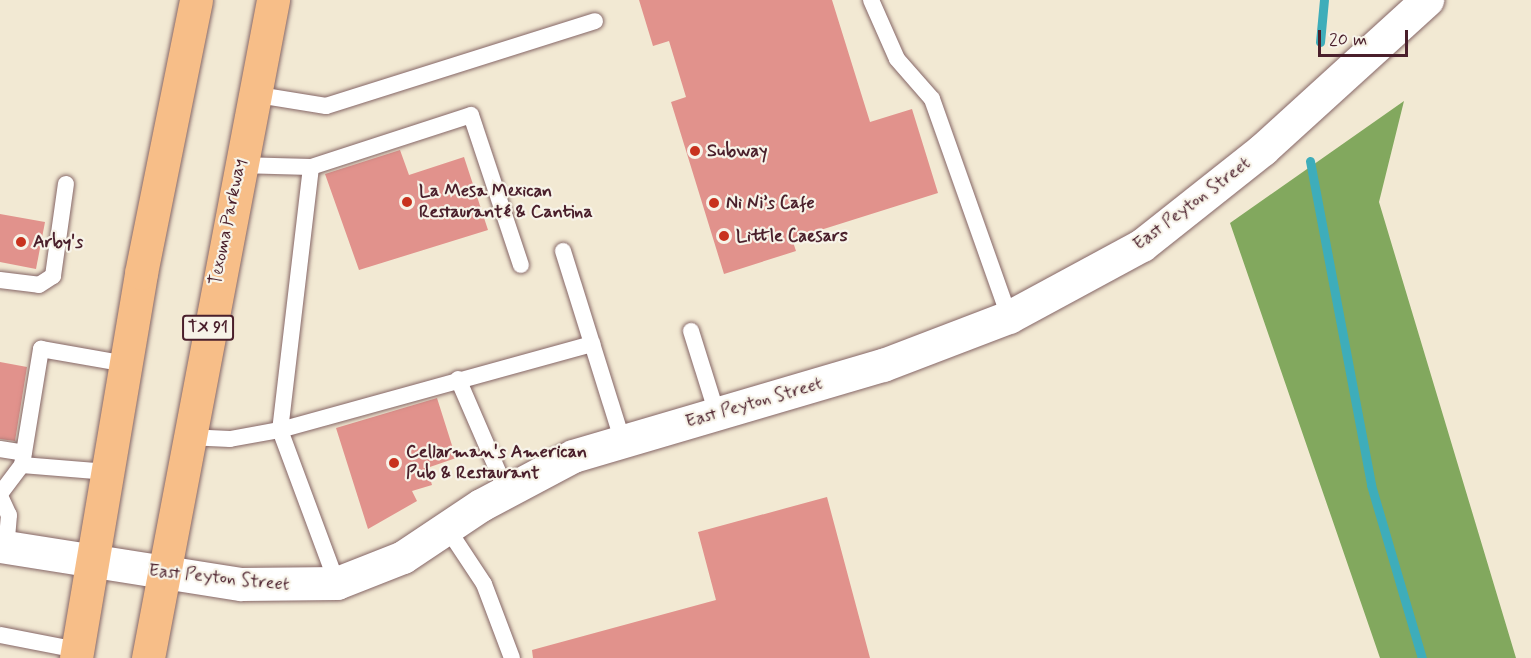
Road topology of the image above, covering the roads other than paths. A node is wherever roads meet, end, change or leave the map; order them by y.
1 (196, 0) edge
2 (273, 0) edge
3 (871, 0) edge
4 (1427, 0) edge
5 (595, 21) dead end
6 (252, 94) junction
7 (238, 165) junction
8 (311, 167) junction
9 (66, 184) dead end
10 (563, 251) dead end
11 (521, 265) dead end
12 (0, 280) edge
13 (1009, 318) junction
14 (692, 331) dead end
15 (592, 344) junction
16 (126, 364) junction
17 (458, 379) junction
18 (717, 414) junction
19 (280, 430) junction
20 (187, 437) junction
21 (623, 442) junction
22 (0, 449) edge
23 (23, 459) junction
24 (108, 472) junction
25 (507, 492) junction
26 (0, 495) edge
27 (447, 528) junction
28 (3, 546) edge
29 (93, 562) junction
30 (162, 574) junction
31 (337, 583) junction
32 (0, 635) edge
33 (77, 654) edge
34 (148, 658) edge
35 (512, 658) edge

1 - 16 main road
2 - 6 main road, Texoma Parkway / TX 91
3 - 13 lane
4 - 13 street, East Peyton Street
5 - 6 lane
6 - 7 main road, Texoma Parkway / TX 91
7 - 8 lane
7 - 20 main road, Texoma Parkway / TX 91
8 - 11 lane
8 - 19 lane
9 - 12 lane
10 - 15 lane
13 - 18 street, East Peyton Street
14 - 18 lane
15 - 17 lane
15 - 21 lane
16 - 23 lane
16 - 24 main road
17 - 19 lane
17 - 25 lane
18 - 21 street, East Peyton Street
19 - 20 lane
19 - 31 lane
20 - 30 main road, Texoma Parkway / TX 91
21 - 25 street, East Peyton Street
22 - 23 lane
23 - 24 lane
23 - 26 lane
24 - 29 main road
25 - 27 street, East Peyton Street
26 - 28 lane
27 - 31 street, East Peyton Street
27 - 35 lane
28 - 29 street, East Peyton Street
29 - 30 street, East Peyton Street
29 - 33 main road
30 - 31 street, East Peyton Street
30 - 34 main road, Texoma Parkway / TX 91
32 - 33 lane

